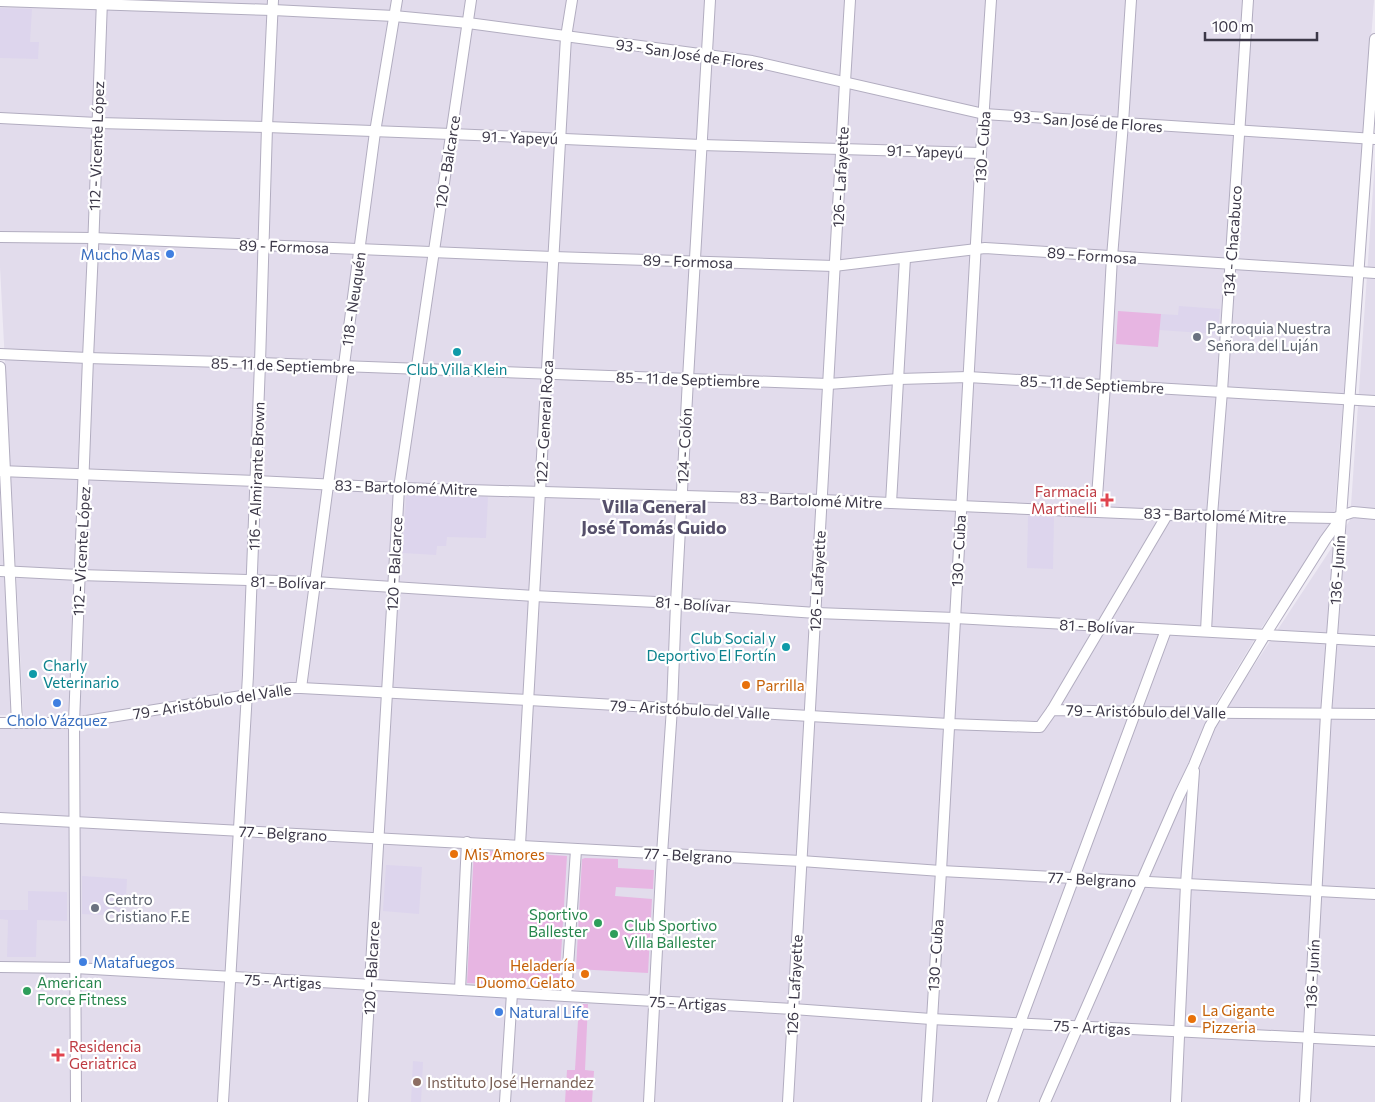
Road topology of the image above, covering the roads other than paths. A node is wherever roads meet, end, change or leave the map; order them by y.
1 (397, 0) edge
2 (471, 0) edge
3 (572, 0) edge
4 (710, 0) edge
5 (850, 0) edge
6 (991, 0) edge
7 (1131, 0) edge
8 (1248, 0) edge
9 (0, 1) edge
10 (102, 2) edge
11 (273, 5) edge
12 (394, 16) junction
13 (468, 23) junction
14 (566, 37) junction
15 (1375, 39) edge
16 (707, 56) junction
17 (845, 82) junction
18 (984, 114) junction
19 (0, 118) edge
20 (97, 123) junction
21 (1123, 123) junction
22 (267, 127) junction
23 (1240, 131) junction
24 (375, 132) junction
25 (451, 134) junction
26 (560, 138) junction
27 (1372, 139) edge
28 (701, 145) junction
29 (842, 149) junction
30 (981, 153) junction
31 (0, 237) edge
32 (93, 238) junction
33 (264, 246) junction
34 (976, 248) junction
35 (360, 249) junction
36 (433, 252) junction
37 (553, 257) junction
38 (1112, 257) junction
39 (904, 258) junction
40 (695, 262) junction
41 (1230, 264) junction
42 (834, 266) junction
43 (1358, 273) junction
44 (1375, 273) edge
45 (0, 354) edge
46 (88, 358) junction
47 (260, 364) junction
48 (0, 367) edge
49 (344, 367) junction
50 (416, 369) junction
51 (547, 374) junction
52 (968, 377) junction
53 (688, 379) junction
54 (898, 379) junction
55 (828, 384) junction
56 (1106, 385) junction
57 (1222, 391) junction
58 (1350, 399) junction
59 (1375, 401) edge
60 (3, 471) edge
61 (84, 474) junction
62 (256, 481) junction
63 (328, 484) junction
64 (399, 488) junction
65 (540, 492) junction
66 (682, 496) junction
67 (822, 500) junction
68 (891, 503) junction
69 (961, 506) junction
70 (1096, 511) junction
71 (1375, 514) edge
72 (1167, 515) junction
73 (1212, 515) junction
74 (1341, 517) junction
75 (5, 572) edge
76 (79, 575) junction
77 (252, 581) junction
78 (315, 582) junction
79 (393, 588) junction
80 (534, 596) junction
81 (676, 603) junction
82 (816, 613) junction
83 (955, 618) junction
84 (1100, 626) junction
85 (1166, 630) junction
86 (1206, 631) junction
87 (1265, 635) junction
88 (1332, 638) junction
89 (1375, 641) edge
90 (301, 688) junction
91 (388, 693) junction
92 (247, 695) junction
93 (529, 700) junction
94 (672, 708) junction
95 (1052, 710) junction
96 (1134, 712) junction
97 (1218, 713) junction
98 (1326, 714) junction
99 (1375, 714) edge
100 (810, 716) junction
101 (0, 723) edge
102 (17, 723) junction
103 (74, 723) junction
104 (949, 724) junction
105 (1194, 765) junction
106 (0, 818) edge
107 (74, 821) junction
108 (239, 830) junction
109 (378, 838) junction
110 (467, 842) junction
111 (520, 845) junction
112 (576, 850) junction
113 (662, 854) junction
114 (801, 861) junction
115 (941, 871) junction
116 (1074, 878) junction
117 (1141, 882) junction
118 (1186, 884) junction
119 (1317, 890) junction
120 (1375, 894) edge
121 (0, 967) edge
122 (75, 968) junction
123 (230, 978) junction
124 (370, 986) junction
125 (460, 990) junction
126 (512, 993) junction
127 (566, 996) junction
128 (654, 1001) junction
129 (793, 1009) junction
130 (931, 1019) junction
131 (1020, 1023) junction
132 (1078, 1026) junction
133 (1179, 1031) junction
134 (1309, 1038) junction
135 (1375, 1042) edge
136 (76, 1102) edge
137 (223, 1102) edge
138 (363, 1102) edge
139 (505, 1102) edge
140 (649, 1102) edge
141 (788, 1102) edge
142 (927, 1102) edge
143 (992, 1102) edge
144 (1045, 1102) edge
145 (1176, 1102) edge
146 (1305, 1102) edge

1 - 12 street, 118 - Neuquén
2 - 13 street, 120 - Balcarce
3 - 14 street, 122 - General Roca
4 - 16 street, 124 - Colón
5 - 17 street, 126 - Lafayette
6 - 18 street, 130 - Cuba
7 - 21 street
8 - 23 street, 134 - Chacabuco
9 - 10 street, 93 - San José de Flores
10 - 11 street, 93 - San José de Flores
10 - 20 street, 112 - Vicente López
11 - 12 street, 93 - San José de Flores
11 - 22 street, 116 - Almirante Brown
12 - 13 street, 93 - San José de Flores
12 - 24 street, 118 - Neuquén
13 - 14 street, 93 - San José de Flores
13 - 25 street, 120 - Balcarce
14 - 16 street, 93 - San José de Flores
14 - 26 street, 122 - General Roca
15 - 27 street, 136 - Junín
16 - 17 street, 93 - San José de Flores
16 - 28 street, 124 - Colón
17 - 18 street, 93 - San José de Flores
17 - 29 street, 126 - Lafayette
18 - 21 street, 93 - San José de Flores
18 - 30 street, 130 - Cuba
19 - 20 street, 91 - Yapeyú
20 - 22 street, 91 - Yapeyú
20 - 32 street, 112 - Vicente López
21 - 23 street, 93 - San José de Flores
21 - 38 street
22 - 24 street, 91 - Yapeyú
22 - 33 street, 116 - Almirante Brown
23 - 27 street, 93 - San José de Flores
23 - 41 street, 134 - Chacabuco
24 - 25 street, 91 - Yapeyú
24 - 35 street, 118 - Neuquén
25 - 26 street, 91 - Yapeyú
25 - 36 street, 120 - Balcarce
26 - 28 street, 91 - Yapeyú
26 - 37 street, 122 - General Roca
27 - 43 street, 136 - Junín
28 - 29 street, 91 - Yapeyú
28 - 40 street, 124 - Colón
29 - 30 street, 91 - Yapeyú
29 - 42 street, 126 - Lafayette
30 - 34 street, 130 - Cuba
31 - 32 street, 89 - Formosa
32 - 33 street, 89 - Formosa
32 - 46 street, 112 - Vicente López
33 - 35 street, 89 - Formosa
33 - 47 street, 116 - Almirante Brown
34 - 38 street, 89 - Formosa
34 - 39 street, 89 - Formosa
34 - 52 street, 130 - Cuba
35 - 36 street, 89 - Formosa
35 - 49 street, 118 - Neuquén
36 - 37 street, 89 - Formosa
36 - 50 street, 120 - Balcarce
37 - 40 street, 89 - Formosa
37 - 51 street, 122 - General Roca
38 - 41 street, 89 - Formosa
38 - 56 street
39 - 42 street, 89 - Formosa
39 - 54 street
40 - 42 street, 89 - Formosa
40 - 53 street, 124 - Colón
41 - 43 street, 89 - Formosa
41 - 57 street, 134 - Chacabuco
42 - 55 street, 126 - Lafayette
43 - 44 street, 89 - Formosa
43 - 58 street, 136 - Junín
45 - 46 street, 85 - 11 de Septiembre
46 - 47 street, 85 - 11 de Septiembre
46 - 61 street, 112 - Vicente López
47 - 49 street, 85 - 11 de Septiembre
47 - 62 street, 116 - Almirante Brown
48 - 60 street
49 - 50 street, 85 - 11 de Septiembre
49 - 63 street, 118 - Neuquén
50 - 51 street, 85 - 11 de Septiembre
50 - 64 street, 120 - Balcarce
51 - 53 street, 85 - 11 de Septiembre
51 - 65 street, 122 - General Roca
52 - 54 street, 85 - 11 de Septiembre
52 - 56 street, 85 - 11 de Septiembre
52 - 69 street, 130 - Cuba
53 - 55 street, 85 - 11 de Septiembre
53 - 66 street, 124 - Colón
54 - 55 street, 85 - 11 de Septiembre
54 - 68 street
55 - 67 street, 126 - Lafayette
56 - 57 street, 85 - 11 de Septiembre
56 - 70 street
57 - 58 street, 85 - 11 de Septiembre
57 - 73 street, 134 - Chacabuco
58 - 59 street, 85 - 11 de Septiembre
58 - 74 street, 136 - Junín
60 - 61 street, 83 - Bartolomé Mitre
60 - 75 street
61 - 62 street, 83 - Bartolomé Mitre
61 - 76 street, 112 - Vicente López
62 - 63 street, 83 - Bartolomé Mitre
62 - 77 street, 116 - Almirante Brown
63 - 64 street, 83 - Bartolomé Mitre
63 - 78 street, 118 - Neuquén
64 - 65 street, 83 - Bartolomé Mitre
64 - 79 street, 120 - Balcarce
65 - 66 street, 83 - Bartolomé Mitre
65 - 80 street, 122 - General Roca
66 - 67 street, 83 - Bartolomé Mitre
66 - 81 street, 124 - Colón
67 - 68 street, 83 - Bartolomé Mitre
67 - 82 street, 126 - Lafayette
68 - 69 street, 83 - Bartolomé Mitre
69 - 70 street, 83 - Bartolomé Mitre
69 - 83 street, 130 - Cuba
70 - 72 street, 83 - Bartolomé Mitre
71 - 74 street, 83 - Bartolomé Mitre
72 - 73 street, 83 - Bartolomé Mitre
72 - 84 street
73 - 74 street, 83 - Bartolomé Mitre
73 - 86 street, 134 - Chacabuco
74 - 87 street
74 - 88 street, 136 - Junín
75 - 76 street, 81 - Bolívar
75 - 102 street
76 - 77 street, 81 - Bolívar
76 - 103 street, 112 - Vicente López
77 - 78 street, 81 - Bolívar
77 - 92 street, 116 - Almirante Brown
78 - 79 street, 81 - Bolívar
78 - 90 street, 118 - Neuquén
79 - 80 street, 81 - Bolívar
79 - 91 street, 120 - Balcarce
80 - 81 street, 81 - Bolívar
80 - 93 street, 122 - General Roca
81 - 82 street, 81 - Bolívar
81 - 94 street, 124 - Colón
82 - 83 street, 81 - Bolívar
82 - 100 street, 126 - Lafayette
83 - 84 street, 81 - Bolívar
83 - 104 street, 130 - Cuba
84 - 85 street, 81 - Bolívar
84 - 95 street
85 - 86 street, 81 - Bolívar
85 - 96 street
86 - 87 street, 81 - Bolívar
87 - 88 street, 81 - Bolívar
87 - 97 street
88 - 89 street, 81 - Bolívar
88 - 98 street, 136 - Junín
90 - 91 street, 79 - Aristóbulo del Valle
90 - 92 street, 79 - Aristóbulo del Valle
91 - 93 street, 79 - Aristóbulo del Valle
91 - 109 street, 120 - Balcarce
92 - 103 street, 79 - Aristóbulo del Valle
92 - 108 street, 116 - Almirante Brown
93 - 94 street, 79 - Aristóbulo del Valle
93 - 111 street, 122 - General Roca
94 - 100 street, 79 - Aristóbulo del Valle
94 - 113 street, 124 - Colón
95 - 96 street, 79 - Aristóbulo del Valle
95 - 104 street, 79 - Aristóbulo del Valle
96 - 97 street, 79 - Aristóbulo del Valle
96 - 116 street
97 - 98 street, 79 - Aristóbulo del Valle
97 - 105 street
98 - 99 street, 79 - Aristóbulo del Valle
98 - 119 street, 136 - Junín
100 - 104 street, 79 - Aristóbulo del Valle
100 - 114 street, 126 - Lafayette
101 - 102 street, 79 - Aristóbulo del Valle
102 - 103 street, 79 - Aristóbulo del Valle
103 - 107 street, 112 - Vicente López
104 - 115 street, 130 - Cuba
105 - 117 street
105 - 118 street
106 - 107 street, 77 - Belgrano
107 - 108 street, 77 - Belgrano
107 - 122 street, 112 - Vicente López
108 - 109 street, 77 - Belgrano
108 - 123 street, 116 - Almirante Brown
109 - 110 street, 77 - Belgrano
109 - 124 street, 120 - Balcarce
110 - 111 street, 77 - Belgrano
110 - 125 street
111 - 112 street, 77 - Belgrano
112 - 113 street, 77 - Belgrano
112 - 127 street
113 - 114 street, 77 - Belgrano
113 - 128 street, 124 - Colón
114 - 115 street, 77 - Belgrano
114 - 129 street, 126 - Lafayette
115 - 116 street, 77 - Belgrano
115 - 130 street, 130 - Cuba
116 - 117 street, 77 - Belgrano
116 - 131 street
117 - 118 street, 77 - Belgrano
117 - 132 street
118 - 119 street, 77 - Belgrano
118 - 133 street
119 - 120 street, 77 - Belgrano
119 - 134 street, 136 - Junín
121 - 122 street, 75 - Artigas
122 - 123 street, 75 - Artigas
122 - 136 street, 112 - Vicente López
123 - 124 street, 75 - Artigas
123 - 137 street, 116 - Almirante Brown
124 - 125 street, 75 - Artigas
124 - 138 street, 120 - Balcarce
125 - 126 street, 75 - Artigas
126 - 127 street, 75 - Artigas
126 - 139 street
127 - 128 street, 75 - Artigas
128 - 129 street, 75 - Artigas
128 - 140 street, 124 - Colón
129 - 130 street, 75 - Artigas
129 - 141 street, 126 - Lafayette
130 - 131 street, 75 - Artigas
130 - 142 street, 130 - Cuba
131 - 132 street, 75 - Artigas
131 - 143 street
132 - 133 street, 75 - Artigas
132 - 144 street
133 - 134 street, 75 - Artigas
133 - 145 street
134 - 135 street, 75 - Artigas
134 - 146 street, 136 - Junín

